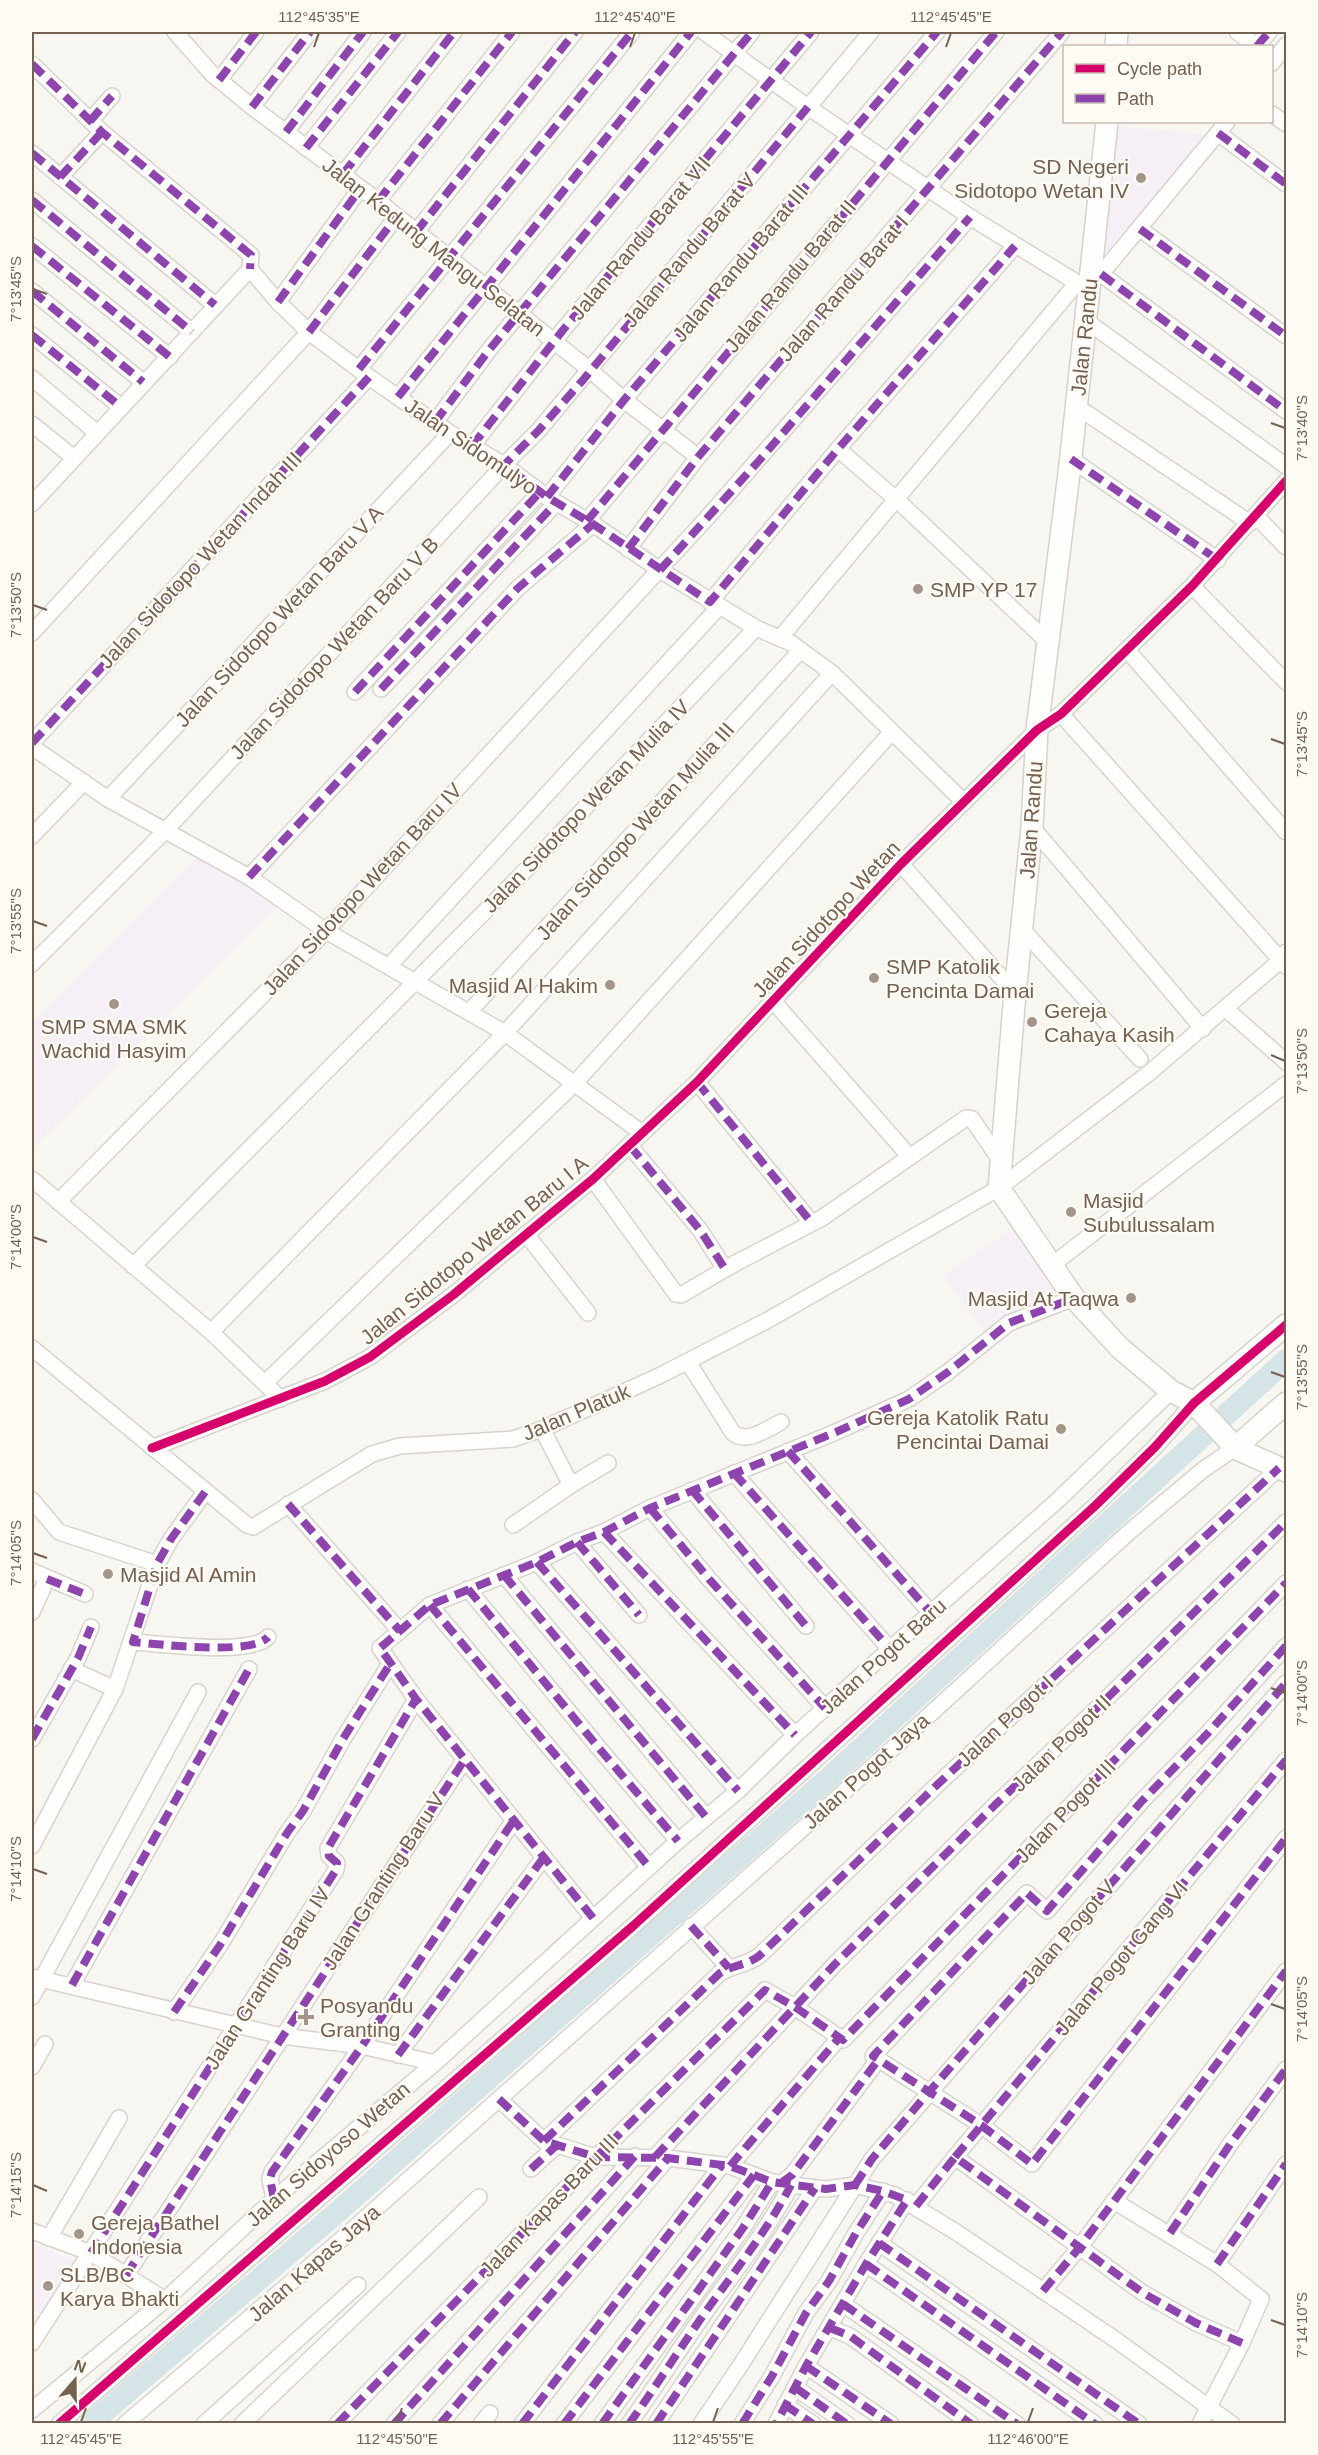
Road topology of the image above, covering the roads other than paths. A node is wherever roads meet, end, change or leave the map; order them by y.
1 (175, 32) edge
2 (256, 32) edge
3 (310, 32) edge
4 (363, 32) edge
5 (398, 32) edge
6 (454, 32) edge
7 (512, 32) edge
8 (575, 32) edge
9 (632, 32) edge
10 (691, 32) edge
11 (704, 32) edge
12 (752, 32) edge
13 (811, 32) edge
14 (871, 32) edge
15 (937, 32) edge
16 (996, 32) edge
17 (1062, 32) edge
18 (1237, 32) edge
19 (1269, 32) edge
20 (1256, 45) edge
21 (1258, 45) edge
22 (1287, 45) edge
23 (734, 54) junction
24 (1273, 59) edge
25 (32, 64) edge
26 (772, 79) junction
27 (219, 80) junction
28 (112, 96) dead end
29 (252, 107) junction
30 (808, 107) junction
31 (1273, 115) edge
32 (90, 120) junction
33 (1107, 123) edge
34 (1287, 124) edge
35 (1222, 127) edge
36 (102, 132) junction
37 (286, 132) junction
38 (849, 135) junction
39 (306, 148) junction
40 (32, 153) edge
41 (887, 160) junction
42 (343, 174) junction
43 (60, 177) junction
44 (1287, 184) edge
45 (928, 188) junction
46 (360, 189) junction
47 (32, 200) edge
48 (378, 201) junction
49 (397, 216) junction
50 (970, 217) junction
51 (1140, 229) junction
52 (416, 232) junction
53 (32, 246) edge
54 (1016, 246) junction
55 (449, 258) junction
56 (250, 269) junction
57 (1089, 279) junction
58 (486, 286) junction
59 (32, 291) edge
60 (278, 302) junction
61 (215, 305) junction
62 (519, 313) junction
63 (1085, 320) junction
64 (192, 332) junction
65 (309, 332) junction
66 (32, 335) edge
67 (1287, 336) edge
68 (554, 341) junction
69 (170, 357) junction
70 (590, 370) junction
71 (364, 373) junction
72 (32, 378) edge
73 (143, 382) junction
74 (398, 397) junction
75 (624, 400) junction
76 (1076, 406) junction
77 (121, 407) junction
78 (1287, 411) edge
79 (435, 422) junction
80 (32, 424) edge
81 (663, 430) junction
82 (97, 433) junction
83 (450, 433) junction
84 (472, 446) junction
85 (838, 449) junction
86 (698, 457) junction
87 (74, 458) junction
88 (1071, 459) junction
89 (504, 465) junction
90 (1287, 466) edge
91 (1287, 481) edge
92 (548, 497) junction
93 (897, 500) junction
94 (32, 504) edge
95 (1253, 519) junction
96 (590, 523) junction
97 (1287, 547) edge
98 (628, 549) junction
99 (1218, 560) junction
100 (660, 570) junction
101 (1192, 586) junction
102 (714, 604) junction
103 (756, 628) junction
104 (32, 633) edge
105 (780, 638) junction
106 (1049, 643) junction
107 (801, 650) junction
108 (1128, 651) junction
109 (832, 673) junction
110 (1287, 682) edge
111 (381, 689) dead end
112 (355, 692) dead end
113 (1061, 714) junction
114 (1037, 730) junction
115 (891, 733) junction
116 (32, 745) edge
117 (84, 782) junction
118 (108, 799) junction
119 (964, 802) junction
120 (1032, 827) junction
121 (165, 831) junction
122 (1287, 832) edge
123 (32, 836) edge
124 (901, 864) junction
125 (249, 877) junction
126 (1022, 929) junction
127 (326, 931) junction
128 (1284, 960) edge
129 (32, 964) edge
130 (389, 966) junction
131 (413, 982) junction
132 (1015, 993) junction
133 (773, 1000) junction
134 (1226, 1009) junction
135 (469, 1012) junction
136 (1203, 1029) junction
137 (505, 1033) junction
138 (1140, 1059) dead end
139 (1287, 1062) edge
140 (697, 1082) junction
141 (575, 1083) junction
142 (1287, 1084) edge
143 (642, 1133) junction
144 (630, 1146) junction
145 (910, 1157) junction
146 (1000, 1160) junction
147 (32, 1179) edge
148 (593, 1179) junction
149 (999, 1188) junction
150 (58, 1202) junction
151 (811, 1222) junction
152 (526, 1234) junction
153 (1052, 1265) junction
154 (133, 1266) junction
155 (725, 1269) junction
156 (1074, 1298) junction
157 (588, 1313) dead end
158 (1287, 1325) edge
159 (211, 1332) junction
160 (32, 1348) edge
161 (688, 1362) junction
162 (265, 1383) junction
163 (1171, 1391) junction
164 (281, 1399) junction
165 (1287, 1403) edge
166 (1195, 1405) junction
167 (781, 1422) dead end
168 (542, 1429) junction
169 (1234, 1446) junction
170 (152, 1448) junction
171 (788, 1451) junction
172 (608, 1463) dead end
173 (1283, 1469) edge
174 (734, 1473) junction
175 (571, 1485) junction
176 (692, 1490) junction
177 (205, 1492) junction
178 (32, 1500) edge
179 (288, 1504) junction
180 (650, 1508) junction
181 (1287, 1522) edge
182 (513, 1524) dead end
183 (604, 1532) junction
184 (577, 1542) junction
185 (537, 1562) junction
186 (157, 1564) junction
187 (32, 1571) edge
188 (504, 1575) junction
189 (47, 1579) junction
190 (1287, 1582) edge
191 (468, 1589) junction
192 (85, 1594) dead end
193 (430, 1605) junction
194 (32, 1612) edge
195 (931, 1612) junction
196 (639, 1616) dead end
197 (806, 1626) dead end
198 (91, 1627) dead end
199 (400, 1631) junction
200 (268, 1637) dead end
201 (133, 1642) junction
202 (1287, 1646) edge
203 (890, 1648) junction
204 (390, 1664) junction
205 (71, 1669) junction
206 (249, 1669) dead end
207 (1287, 1683) edge
208 (115, 1689) junction
209 (198, 1692) dead end
210 (416, 1699) junction
211 (825, 1708) junction
212 (795, 1736) junction
213 (32, 1739) edge
214 (465, 1759) junction
215 (1287, 1760) edge
216 (738, 1791) junction
217 (706, 1817) junction
218 (514, 1820) junction
219 (1287, 1838) edge
220 (678, 1841) junction
221 (32, 1846) edge
222 (544, 1857) junction
223 (649, 1867) junction
224 (593, 1918) junction
225 (691, 1926) junction
226 (729, 1968) junction
227 (1287, 1971) edge
228 (37, 1978) edge
229 (72, 1985) junction
230 (32, 1997) edge
231 (795, 2007) junction
232 (174, 2012) junction
233 (236, 2024) junction
234 (282, 2036) junction
235 (841, 2039) junction
236 (45, 2044) dead end
237 (362, 2046) junction
238 (398, 2055) junction
239 (878, 2060) junction
240 (435, 2063) junction
241 (32, 2067) edge
242 (1287, 2069) edge
243 (928, 2092) junction
244 (499, 2099) junction
245 (119, 2118) dead end
246 (981, 2125) junction
247 (550, 2143) junction
248 (635, 2156) junction
249 (597, 2157) junction
250 (955, 2157) junction
251 (661, 2158) junction
252 (1287, 2164) edge
253 (726, 2166) junction
254 (531, 2169) dead end
255 (754, 2175) junction
256 (781, 2183) junction
257 (855, 2185) junction
258 (815, 2188) junction
259 (880, 2196) junction
260 (479, 2197) dead end
261 (274, 2199) junction
262 (1114, 2201) junction
263 (911, 2203) junction
264 (32, 2231) edge
265 (1170, 2233) junction
266 (49, 2238) junction
267 (879, 2243) junction
268 (1079, 2248) junction
269 (91, 2253) junction
270 (866, 2264) junction
271 (1217, 2264) junction
272 (126, 2275) junction
273 (358, 2285) dead end
274 (1043, 2290) junction
275 (165, 2300) junction
276 (843, 2304) junction
277 (830, 2328) junction
278 (32, 2343) edge
279 (1242, 2343) junction
280 (806, 2366) junction
281 (796, 2388) junction
282 (785, 2405) junction
283 (1209, 2408) junction
284 (32, 2410) edge
285 (59, 2424) edge
286 (125, 2424) edge
287 (204, 2424) edge
288 (242, 2424) edge
289 (337, 2424) edge
290 (394, 2424) edge
291 (440, 2424) edge
292 (522, 2424) edge
293 (564, 2424) edge
294 (602, 2424) edge
295 (629, 2424) edge
296 (657, 2424) edge
297 (701, 2424) edge
298 (742, 2424) edge
299 (776, 2424) edge
300 (813, 2424) edge
301 (847, 2424) edge
302 (891, 2424) edge
303 (971, 2424) edge
304 (1017, 2424) edge
305 (1095, 2424) edge
306 (1139, 2424) edge
307 (1200, 2424) edge
308 (1232, 2424) edge

1 - 27 street, Jalan Kedung Mangu Selatan
2 - 27 street
3 - 29 street
4 - 37 street
5 - 39 street
6 - 42 street
7 - 48 street
8 - 52 street
9 - 55 street, Jalan Sidotopo Wetan Indah III
10 - 58 street
11 - 23 street
12 - 23 street
13 - 26 street, Jalan Randu Barat VII
14 - 30 street, Jalan Randu Barat V
15 - 38 street, Jalan Randu Barat III
16 - 41 street, Jalan Randu Barat II
17 - 45 street, Jalan Randu Barat I
18 - 20 street
19 - 21 street
22 - 24 street
23 - 26 street
23 - 62 street
25 - 32 street
26 - 30 street
26 - 68 street, Jalan Randu Barat VII
27 - 29 street, Jalan Kedung Mangu Selatan
28 - 32 street
29 - 37 street, Jalan Kedung Mangu Selatan
30 - 38 street
30 - 70 street, Jalan Randu Barat V
31 - 34 street
32 - 36 street
33 - 57 street, Jalan Randu
35 - 44 street
35 - 51 street
36 - 43 street
36 - 56 street, Jalan Sidomulyo
37 - 39 street, Jalan Kedung Mangu Selatan
38 - 41 street
38 - 75 street, Jalan Randu Barat III
39 - 42 street, Jalan Kedung Mangu Selatan
40 - 43 street
41 - 45 street
41 - 81 street, Jalan Randu Barat II
42 - 46 street, Jalan Kedung Mangu Selatan
43 - 61 street
45 - 50 street
45 - 86 street, Jalan Randu Barat I
46 - 48 street, Jalan Kedung Mangu Selatan
46 - 60 street
47 - 64 street
48 - 49 street, Jalan Kedung Mangu Selatan
49 - 52 street, Jalan Kedung Mangu Selatan
49 - 65 street
50 - 54 street
50 - 100 street, Jalan Sidotopo Wetan Baru IV
51 - 57 street
51 - 67 street
52 - 55 street, Jalan Kedung Mangu Selatan
53 - 69 street
54 - 57 street
54 - 85 street
55 - 58 street, Jalan Kedung Mangu Selatan
55 - 71 street, Jalan Sidotopo Wetan Indah III
56 - 60 street, Jalan Sidomulyo
56 - 61 street
57 - 63 street, Jalan Randu
57 - 78 street
57 - 93 street
58 - 62 street, Jalan Kedung Mangu Selatan
58 - 74 street
59 - 73 street
60 - 65 street, Jalan Sidomulyo
61 - 64 street
62 - 68 street, Jalan Kedung Mangu Selatan
62 - 79 street
63 - 76 street, Jalan Randu
63 - 90 street
64 - 69 street
65 - 71 street, Jalan Sidomulyo
65 - 104 street
66 - 77 street
68 - 70 street, Jalan Kedung Mangu Selatan
68 - 84 street, Jalan Randu Barat VII
69 - 73 street
70 - 75 street, Jalan Kedung Mangu Selatan
70 - 89 street, Jalan Randu Barat V
71 - 74 street, Jalan Sidomulyo
71 - 116 street, Jalan Sidotopo Wetan Indah III
72 - 82 street
73 - 77 street
74 - 79 street, Jalan Sidomulyo
75 - 81 street, Jalan Kedung Mangu Selatan
75 - 92 street, Jalan Randu Barat III
76 - 88 street, Jalan Randu
76 - 95 street
77 - 82 street
79 - 83 street, Jalan Sidomulyo
80 - 87 street
81 - 86 street, Jalan Kedung Mangu Selatan
81 - 96 street, Jalan Randu Barat II
82 - 87 street
83 - 84 street, Jalan Sidomulyo
83 - 118 street, Jalan Sidotopo Wetan Baru V A
84 - 89 street, Jalan Sidomulyo
85 - 93 street
85 - 102 street
86 - 98 street, Jalan Randu Barat I
87 - 94 street
88 - 99 street
88 - 106 street, Jalan Randu
89 - 92 street, Jalan Sidomulyo
89 - 121 street, Jalan Sidotopo Wetan Baru V B
91 - 95 street, Jalan Sidotopo Wetan
92 - 96 street, Jalan Sidomulyo
92 - 111 street
92 - 112 street
93 - 105 street
93 - 106 street
95 - 97 street
95 - 99 street, Jalan Sidotopo Wetan
96 - 98 street, Jalan Sidomulyo
96 - 125 street, Jalan Randu Barat II
98 - 100 street, Jalan Sidomulyo
99 - 101 street, Jalan Sidotopo Wetan
100 - 102 street, Jalan Sidomulyo
100 - 127 street, Jalan Sidotopo Wetan Baru IV
101 - 108 street, Jalan Sidotopo Wetan
101 - 110 street
102 - 103 street, Jalan Sidomulyo
102 - 130 street
103 - 105 street, Jalan Sidomulyo
103 - 131 street, Jalan Sidotopo Wetan Mulia IV
105 - 107 street, Jalan Sidomulyo
106 - 114 street, Jalan Randu
107 - 109 street, Jalan Sidomulyo
107 - 135 street, Jalan Sidotopo Wetan Mulia III
108 - 113 street, Jalan Sidotopo Wetan
108 - 122 street
109 - 115 street, Jalan Sidomulyo
109 - 137 street
113 - 114 street, Jalan Sidotopo Wetan
113 - 128 street
114 - 119 street, Jalan Sidotopo Wetan
114 - 120 street, Jalan Randu
115 - 119 street, Jalan Sidomulyo
115 - 141 street
116 - 117 street
117 - 118 street
117 - 123 street
118 - 121 street
119 - 124 street, Jalan Sidotopo Wetan
120 - 126 street, Jalan Randu
120 - 136 street
121 - 125 street
121 - 129 street, Jalan Sidotopo Wetan Baru V B
124 - 132 street
124 - 133 street, Jalan Sidotopo Wetan
125 - 127 street
126 - 132 street, Jalan Randu
126 - 138 street
127 - 130 street
127 - 150 street, Jalan Sidotopo Wetan Baru IV
128 - 134 street, Jalan Platuk
130 - 131 street
131 - 135 street
131 - 154 street, Jalan Sidotopo Wetan Mulia IV
132 - 146 street, Jalan Randu
133 - 140 street, Jalan Sidotopo Wetan
133 - 145 street
134 - 136 street, Jalan Platuk
134 - 139 street
135 - 137 street
136 - 149 street, Jalan Platuk
137 - 141 street
137 - 159 street
140 - 143 street, Jalan Sidotopo Wetan
140 - 151 street
141 - 143 street
141 - 162 street
142 - 153 street
143 - 144 street, Jalan Sidotopo Wetan Baru I A
144 - 148 street, Jalan Sidotopo Wetan Baru I A
144 - 155 street
145 - 146 street
145 - 151 street
146 - 149 street, Jalan Randu
147 - 150 street
148 - 152 street, Jalan Sidotopo Wetan Baru I A
148 - 155 street
149 - 153 street
149 - 161 street, Jalan Platuk
150 - 154 street
151 - 155 street
152 - 157 street
152 - 164 street, Jalan Sidotopo Wetan Baru I A
153 - 156 street
154 - 159 street
156 - 163 street
156 - 171 street
158 - 166 street
159 - 162 street
160 - 170 street, Jalan Platuk
161 - 167 street
161 - 168 street, Jalan Platuk
162 - 164 street
163 - 166 street
163 - 195 street, Jalan Pogot Baru
164 - 170 street, Jalan Sidotopo Wetan Baru I A
165 - 169 street
166 - 169 street
166 - 285 street
168 - 175 street
168 - 179 street, Jalan Platuk
169 - 173 street
169 - 225 street, Jalan Pogot Jaya
170 - 177 street, Jalan Platuk
171 - 174 street
171 - 195 street
172 - 175 street
173 - 226 street, Jalan Pogot I
174 - 176 street
174 - 203 street
175 - 182 street
176 - 180 street
176 - 197 street
177 - 179 street, Jalan Platuk
177 - 186 street
178 - 186 street
179 - 199 street
180 - 183 street
180 - 211 street
181 - 231 street, Jalan Pogot II
183 - 184 street
183 - 212 street
184 - 185 street
184 - 196 street
185 - 188 street
185 - 216 street
186 - 201 street
187 - 189 street
188 - 191 street
188 - 217 street
189 - 192 street
189 - 194 street
190 - 235 street, Jalan Pogot III
191 - 193 street
191 - 220 street
193 - 199 street
193 - 223 street
195 - 203 street, Jalan Pogot Baru
198 - 205 street
199 - 204 street
200 - 201 street
201 - 208 street
202 - 239 street
203 - 211 street, Jalan Pogot Baru
204 - 210 street
204 - 232 street
205 - 208 street
205 - 213 street
206 - 229 street
207 - 243 street, Jalan Pogot V
208 - 221 street
209 - 228 street
210 - 214 street
210 - 233 street, Jalan Granting Baru IV
211 - 212 street, Jalan Pogot Baru
212 - 216 street, Jalan Pogot Baru
214 - 218 street
214 - 234 street, Jalan Granting Baru V
215 - 246 street, Jalan Pogot Gang VI
216 - 217 street, Jalan Pogot Baru
217 - 220 street, Jalan Pogot Baru
218 - 222 street
218 - 237 street
219 - 246 street
220 - 223 street, Jalan Pogot Baru
222 - 224 street
222 - 238 street
223 - 224 street, Jalan Pogot Baru
224 - 240 street, Jalan Sidoyoso Wetan
225 - 226 street
225 - 244 street, Jalan Pogot Jaya
226 - 247 street, Jalan Pogot I
227 - 262 street
228 - 229 street
228 - 230 street
229 - 232 street
231 - 235 street
231 - 249 street, Jalan Kapas Baru III
231 - 251 street, Jalan Pogot II
232 - 233 street
233 - 234 street
233 - 269 street, Jalan Granting Baru IV
234 - 237 street
234 - 272 street, Jalan Granting Baru V
235 - 253 street, Jalan Pogot III
236 - 241 street
237 - 238 street
237 - 261 street
238 - 240 street
239 - 243 street
239 - 256 street
240 - 261 street, Jalan Sidoyoso Wetan
242 - 265 street
243 - 246 street
243 - 257 street, Jalan Pogot V
244 - 247 street
244 - 286 street, Jalan Kapas Jaya
245 - 266 street
246 - 250 street, Jalan Pogot Gang VI
247 - 249 street
247 - 254 street, Jalan Pogot I
248 - 249 street
248 - 251 street
248 - 290 street
249 - 289 street, Jalan Kapas Baru III
250 - 263 street, Jalan Pogot Gang VI
250 - 268 street
251 - 253 street
251 - 291 street, Jalan Pogot II
252 - 271 street
253 - 255 street
253 - 292 street, Jalan Pogot III
255 - 256 street
255 - 293 street
256 - 258 street
256 - 294 street
256 - 295 street
257 - 258 street
257 - 259 street
257 - 297 street, Jalan Pogot V
258 - 296 street
259 - 263 street
259 - 298 street
260 - 288 street
261 - 275 street, Jalan Sidoyoso Wetan
262 - 265 street
262 - 268 street
263 - 267 street, Jalan Pogot Gang VI
263 - 274 street
264 - 266 street
265 - 271 street
266 - 269 street
267 - 270 street, Jalan Pogot Gang VI
267 - 306 street
268 - 274 street
268 - 279 street
269 - 272 street
269 - 278 street, Jalan Granting Baru IV
270 - 276 street, Jalan Pogot Gang VI
270 - 305 street
271 - 279 street
272 - 275 street
273 - 287 street
274 - 283 street
275 - 284 street, Jalan Sidoyoso Wetan
276 - 277 street, Jalan Pogot Gang VI
276 - 304 street
277 - 280 street, Jalan Pogot Gang VI
277 - 303 street
279 - 283 street
280 - 281 street, Jalan Pogot Gang VI
280 - 302 street
281 - 282 street, Jalan Pogot Gang VI
281 - 301 street
282 - 299 street, Jalan Pogot Gang VI
282 - 300 street
283 - 307 street
283 - 308 street

